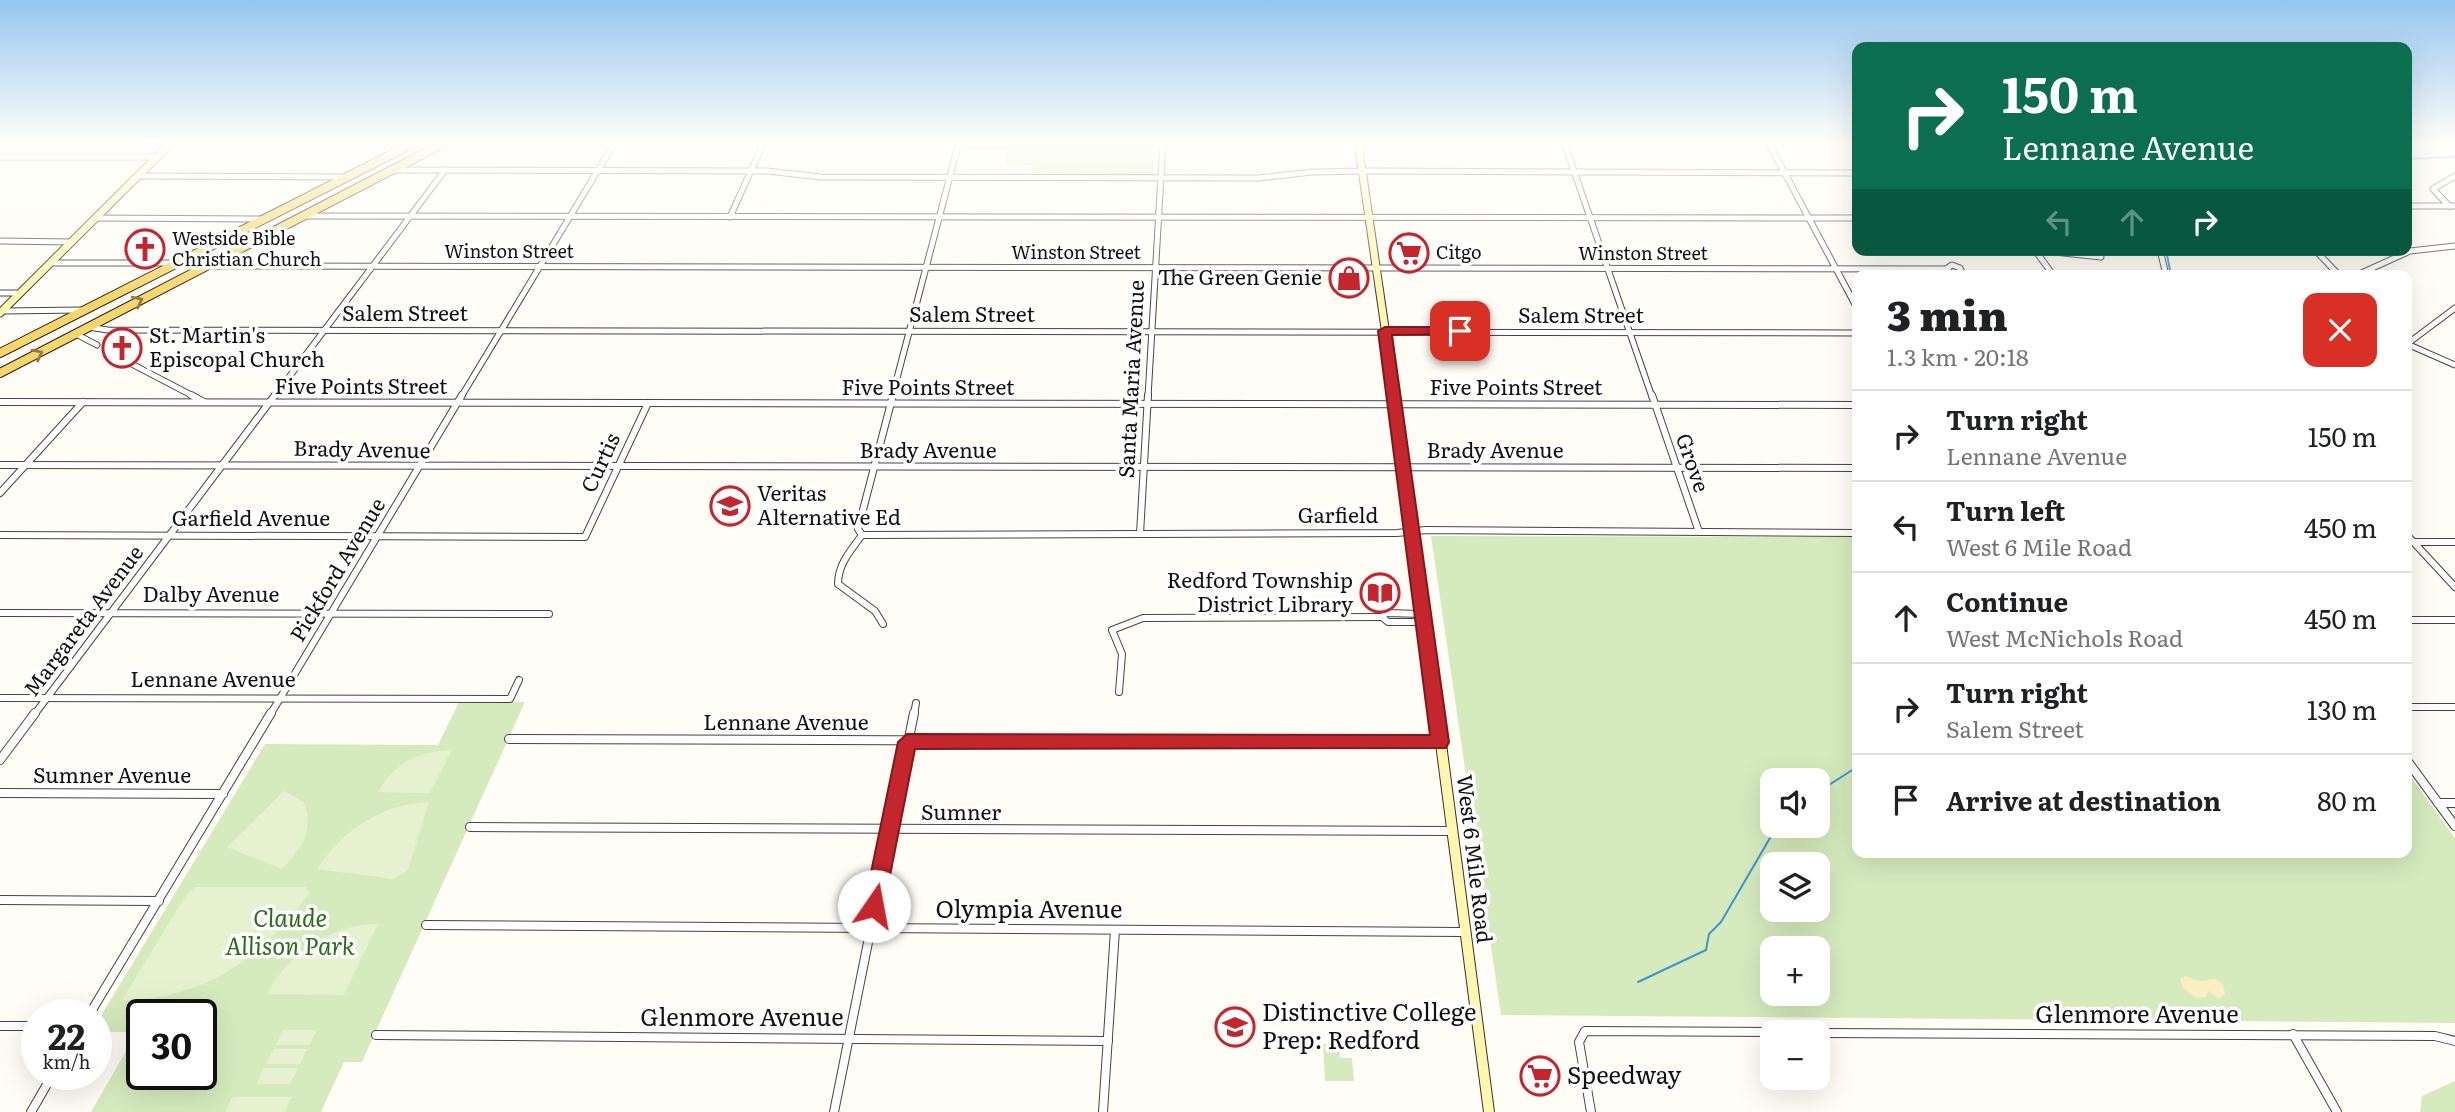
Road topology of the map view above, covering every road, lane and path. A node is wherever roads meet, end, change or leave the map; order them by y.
1 (121, 194) edge
2 (313, 194) edge
3 (346, 194) edge
4 (427, 194) edge
5 (584, 194) edge
6 (741, 194) edge
7 (946, 194) edge
8 (1160, 194) edge
9 (1365, 194) edge
10 (1582, 194) edge
11 (1796, 194) edge
12 (2438, 194) edge
13 (2412, 206) edge
14 (2452, 206) edge
15 (303, 216) junction
16 (411, 216) junction
17 (571, 216) junction
18 (730, 216) junction
19 (940, 217) junction
20 (1158, 217) junction
21 (1369, 217) junction
22 (96, 218) junction
23 (1590, 218) junction
24 (1808, 218) junction
25 (1852, 218) edge
26 (263, 219) junction
27 (0, 241) edge
28 (72, 242) junction
29 (2455, 246) edge
30 (2412, 251) edge
31 (2040, 256) edge
32 (2092, 256) edge
33 (2321, 256) edge
34 (2399, 256) edge
35 (2101, 257) dead end
36 (51, 263) junction
37 (178, 263) junction
38 (207, 266) junction
39 (374, 266) junction
40 (542, 266) junction
41 (927, 267) junction
42 (1156, 267) junction
43 (1376, 267) junction
44 (1608, 268) junction
45 (1835, 269) junction
46 (1946, 269) dead end
47 (2050, 270) edge
48 (2334, 270) edge
49 (2368, 270) edge
50 (185, 277) junction
51 (0, 293) edge
52 (21, 293) junction
53 (1852, 299) edge
54 (2455, 308) edge
55 (85, 310) junction
56 (1, 312) edge
57 (88, 327) junction
58 (327, 330) junction
59 (504, 330) junction
60 (910, 331) junction
61 (1153, 331) junction
62 (1385, 331) junction
63 (1630, 332) junction
64 (1852, 333) edge
65 (76, 334) junction
66 (2412, 341) edge
67 (97, 345) dead end
68 (2412, 347) edge
69 (0, 353) edge
70 (128, 362) dead end
71 (2455, 365) edge
72 (0, 373) edge
73 (0, 402) edge
74 (83, 402) junction
75 (1395, 402) junction
76 (206, 403) junction
77 (272, 403) junction
78 (460, 403) junction
79 (648, 403) junction
80 (892, 403) junction
81 (1148, 403) junction
82 (1655, 404) junction
83 (1852, 405) edge
84 (27, 464) junction
85 (0, 465) edge
86 (225, 465) junction
87 (1403, 466) junction
88 (422, 467) junction
89 (618, 467) junction
90 (875, 467) junction
91 (1144, 467) junction
92 (1677, 468) junction
93 (1852, 468) edge
94 (0, 493) edge
95 (1412, 531) junction
96 (1699, 533) junction
97 (1852, 533) edge
98 (1140, 534) junction
99 (0, 535) edge
100 (862, 535) junction
101 (170, 536) junction
102 (379, 536) junction
103 (585, 537) joint
104 (2412, 542) edge
105 (2455, 542) edge
106 (2412, 544) edge
107 (2455, 587) edge
108 (0, 613) edge
109 (111, 613) junction
110 (333, 613) junction
111 (549, 614) dead end
112 (1423, 618) junction
113 (2412, 620) edge
114 (2455, 620) edge
115 (883, 624) dead end
116 (519, 680) dead end
117 (1119, 692) dead end
118 (0, 698) edge
119 (48, 698) junction
120 (282, 698) junction
121 (916, 703) dead end
122 (2412, 707) edge
123 (2455, 707) edge
124 (509, 738) dead end
125 (907, 742) junction
126 (1440, 742) junction
127 (0, 760) edge
128 (2412, 767) edge
129 (0, 793) edge
130 (223, 794) junction
131 (2438, 803) junction
132 (2455, 803) edge
133 (2455, 826) edge
134 (470, 827) dead end
135 (890, 830) junction
136 (1451, 831) junction
137 (0, 900) edge
138 (159, 901) junction
139 (426, 925) dead end
140 (869, 928) junction
141 (1115, 930) junction
142 (1464, 932) junction
143 (99, 999) edge
144 (0, 1026) edge
145 (21, 1026) edge
146 (1760, 1032) edge
147 (1830, 1033) edge
148 (2293, 1034) junction
149 (376, 1035) dead end
150 (848, 1038) junction
151 (1108, 1041) junction
152 (2455, 1041) edge
153 (44, 1090) edge
154 (31, 1112) edge
155 (834, 1112) edge
156 (1103, 1112) edge
157 (1489, 1112) edge
158 (1591, 1112) edge
159 (2337, 1112) edge

1 - 22 main road
2 - 26 main road
3 - 15 main road
4 - 16 street, Margareta Avenue
5 - 17 street, Pickford Avenue
6 - 18 street
7 - 19 street
8 - 20 street, Santa Maria Avenue
9 - 21 main road, West 6 Mile Road
10 - 23 street, Grove
11 - 24 street
12 - 14 street
13 - 14 street
15 - 16 street
15 - 38 main road
16 - 17 street
16 - 39 street, Margareta Avenue
17 - 18 street
17 - 40 street, Pickford Avenue
18 - 19 street
19 - 20 street
19 - 41 street
20 - 21 street
20 - 42 street, Santa Maria Avenue
21 - 23 street
21 - 43 main road, West 6 Mile Road
22 - 26 street
22 - 28 main road
23 - 24 street
23 - 44 street, Grove
24 - 25 street
24 - 45 street
26 - 37 main road
27 - 28 street
28 - 36 main road
29 - 30 street
31 - 47 street
32 - 35 street
33 - 48 street
34 - 49 street
36 - 37 street
36 - 52 main road
37 - 50 main road
37 - 55 main road
38 - 39 street, Winston Street
38 - 50 main road
39 - 40 street, Winston Street
39 - 58 street, Margareta Avenue
40 - 41 street, Winston Street
40 - 59 street, Pickford Avenue
41 - 42 street, Winston Street
41 - 60 street
42 - 43 street, Winston Street
42 - 61 street, Santa Maria Avenue
43 - 44 street, Winston Street
43 - 62 main road, West 6 Mile Road
44 - 45 street, Winston Street
44 - 63 street, Grove
45 - 46 street, Winston Street
45 - 53 street
57 -> 50 main road
51 - 52 street
52 - 56 main road
54 - 66 street
55 - 56 street
55 - 65 main road
55 - 69 main road
57 - 58 street, Salem Street
57 - 65 main road
58 - 59 street, Salem Street
58 - 77 street, Margareta Avenue
59 - 60 street, Salem Street
59 - 78 street, Pickford Avenue
60 - 61 street, Salem Street
60 - 80 street
61 - 62 street, Salem Street
61 - 81 street, Santa Maria Avenue
62 - 63 street, Salem Street
62 - 75 main road, West 6 Mile Road
63 - 64 street, Salem Street
63 - 82 street, Grove
65 - 67 street
72 -> 65 main road
68 - 71 street
70 - 76 street
73 - 74 street, Five Points Street
74 - 76 street, Five Points Street
74 - 84 street
75 - 81 street, Five Points Street
75 - 82 street, Five Points Street
75 - 87 main road, West 6 Mile Road
76 - 77 street, Five Points Street
77 - 78 street, Five Points Street
77 - 86 street, Margareta Avenue
78 - 79 street, Five Points Street
78 - 88 street, Pickford Avenue
79 - 80 street, Five Points Street
79 - 89 street, Curtis
80 - 81 street, Five Points Street
80 - 90 street
81 - 91 street, Santa Maria Avenue
82 - 83 street, Five Points Street
82 - 92 street, Grove
84 - 85 street, Brady Avenue
84 - 86 street, Brady Avenue
84 - 94 street
86 - 88 street, Brady Avenue
86 - 101 street, Margareta Avenue
87 - 91 street, Brady Avenue
87 - 92 street, Brady Avenue
87 - 95 main road, West 6 Mile Road
88 - 89 street, Brady Avenue
88 - 102 street, Pickford Avenue
89 - 90 street, Brady Avenue
89 - 103 street, Curtis
90 - 91 street, Brady Avenue
90 - 100 street
91 - 98 street, Santa Maria Avenue
92 - 93 street, Brady Avenue
92 - 96 street, Grove
95 - 96 street, Garfield
95 - 98 street, Garfield
95 - 112 main road, West 6 Mile Road
96 - 97 street, Garfield
98 - 100 street, Garfield
99 - 101 street, Garfield Avenue
100 - 115 street
101 - 102 street, Garfield Avenue
101 - 109 street, Margareta Avenue
102 - 103 street, Garfield Avenue
102 - 110 street, Pickford Avenue
104 - 105 street
106 - 107 street
108 - 109 street, Dalby Avenue
109 - 110 street, Dalby Avenue
109 - 119 street, Margareta Avenue
110 - 111 street, Dalby Avenue
110 - 120 street, Pickford Avenue
112 - 117 street
112 - 126 main road, West 6 Mile Road
113 - 114 street
116 - 120 street, Lennane Avenue
118 - 119 street, Lennane Avenue
119 - 120 street, Lennane Avenue
119 - 127 street, Margareta Avenue
120 - 130 street, Pickford Avenue
121 - 125 street
122 - 123 street
124 - 125 street, Lennane Avenue
125 - 126 street, Lennane Avenue
125 - 135 street
126 - 136 main road, West 6 Mile Road
128 - 131 street
129 - 130 street, Sumner Avenue
130 - 138 street, Pickford Avenue
131 - 132 street
131 - 133 street
134 - 135 street, Sumner
135 - 136 street, Sumner
135 - 140 street
136 - 142 main road, West 6 Mile Road
137 - 138 street
138 - 143 street, Pickford Avenue
139 - 140 street, Olympia Avenue
140 - 141 street, Olympia Avenue
140 - 150 street
141 - 142 street, Olympia Avenue
141 - 151 street
142 - 157 main road, West 6 Mile Road
144 - 145 street
146 - 158 street
147 - 148 street, Glenmore Avenue
148 - 152 street, Glenmore Avenue
148 - 159 street
149 - 150 street, Glenmore Avenue
150 - 151 street, Glenmore Avenue
150 - 155 street
151 - 156 street
153 - 154 street

